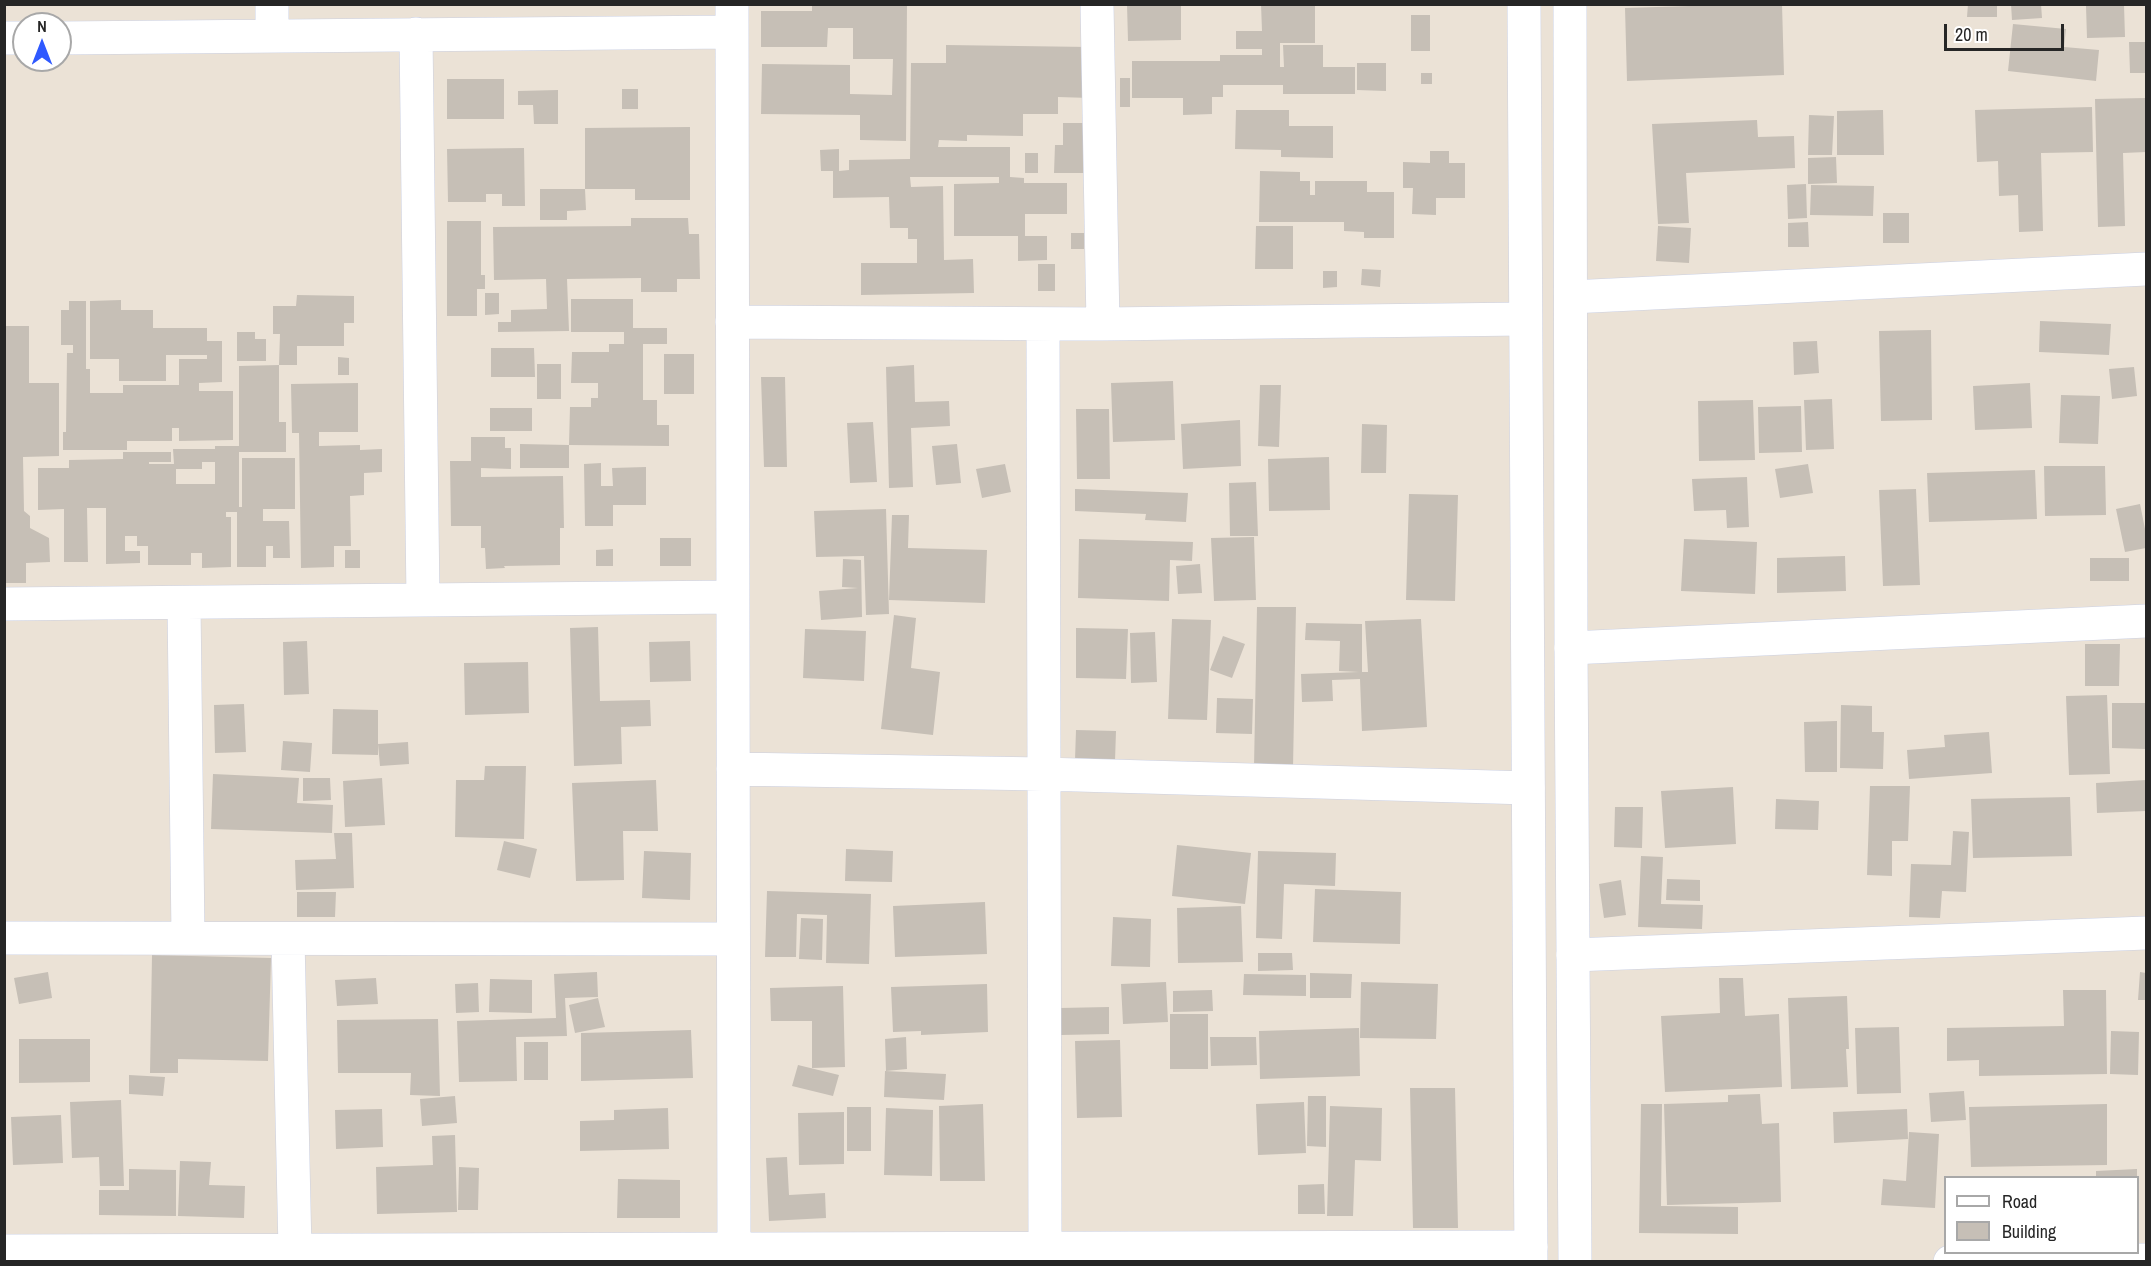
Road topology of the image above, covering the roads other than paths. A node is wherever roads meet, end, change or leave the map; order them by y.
1 (1097, 4) edge
2 (1524, 4) edge
3 (1570, 4) edge
4 (732, 18) edge
5 (272, 20) edge
6 (416, 34) junction
7 (72, 37) edge
8 (2146, 269) edge
9 (1571, 297) junction
10 (1525, 319) junction
11 (732, 322) junction
12 (1043, 324) junction
13 (1103, 324) junction
14 (733, 597) junction
15 (423, 600) junction
16 (184, 603) junction
17 (4, 604) edge
18 (2146, 621) edge
19 (1571, 648) junction
20 (733, 769) junction
21 (1043, 774) junction
22 (1528, 788) junction
23 (2146, 933) edge
24 (188, 937) junction
25 (4, 938) edge
26 (288, 939) junction
27 (733, 939) junction
28 (1573, 955) junction
29 (1045, 1247) junction
30 (296, 1250) junction
31 (4, 1251) edge
32 (1531, 1254) edge
33 (734, 1255) edge
34 (188, 1256) edge
35 (2146, 1260) edge
36 (1575, 1262) edge
37 (1950, 1262) edge

1 - 13 street
2 - 10 street
3 - 9 street
4 - 6 street
4 - 11 street
5 - 6 street
5 - 7 street
6 - 15 street
8 - 9 street
9 - 19 street
10 - 13 street
10 - 22 street
11 - 12 street
11 - 14 street
12 - 13 street
12 - 21 street
14 - 15 street
14 - 20 street
15 - 16 street
16 - 17 street
16 - 24 street
18 - 19 street
19 - 28 street
20 - 21 street
20 - 27 street
21 - 22 street
21 - 29 street
22 - 32 street
23 - 28 street
24 - 25 street
24 - 26 street
26 - 27 street
26 - 30 street
27 - 33 street
28 - 36 street
29 - 32 street
29 - 33 street
30 - 33 street
30 - 34 street
31 - 34 street
35 - 37 street

